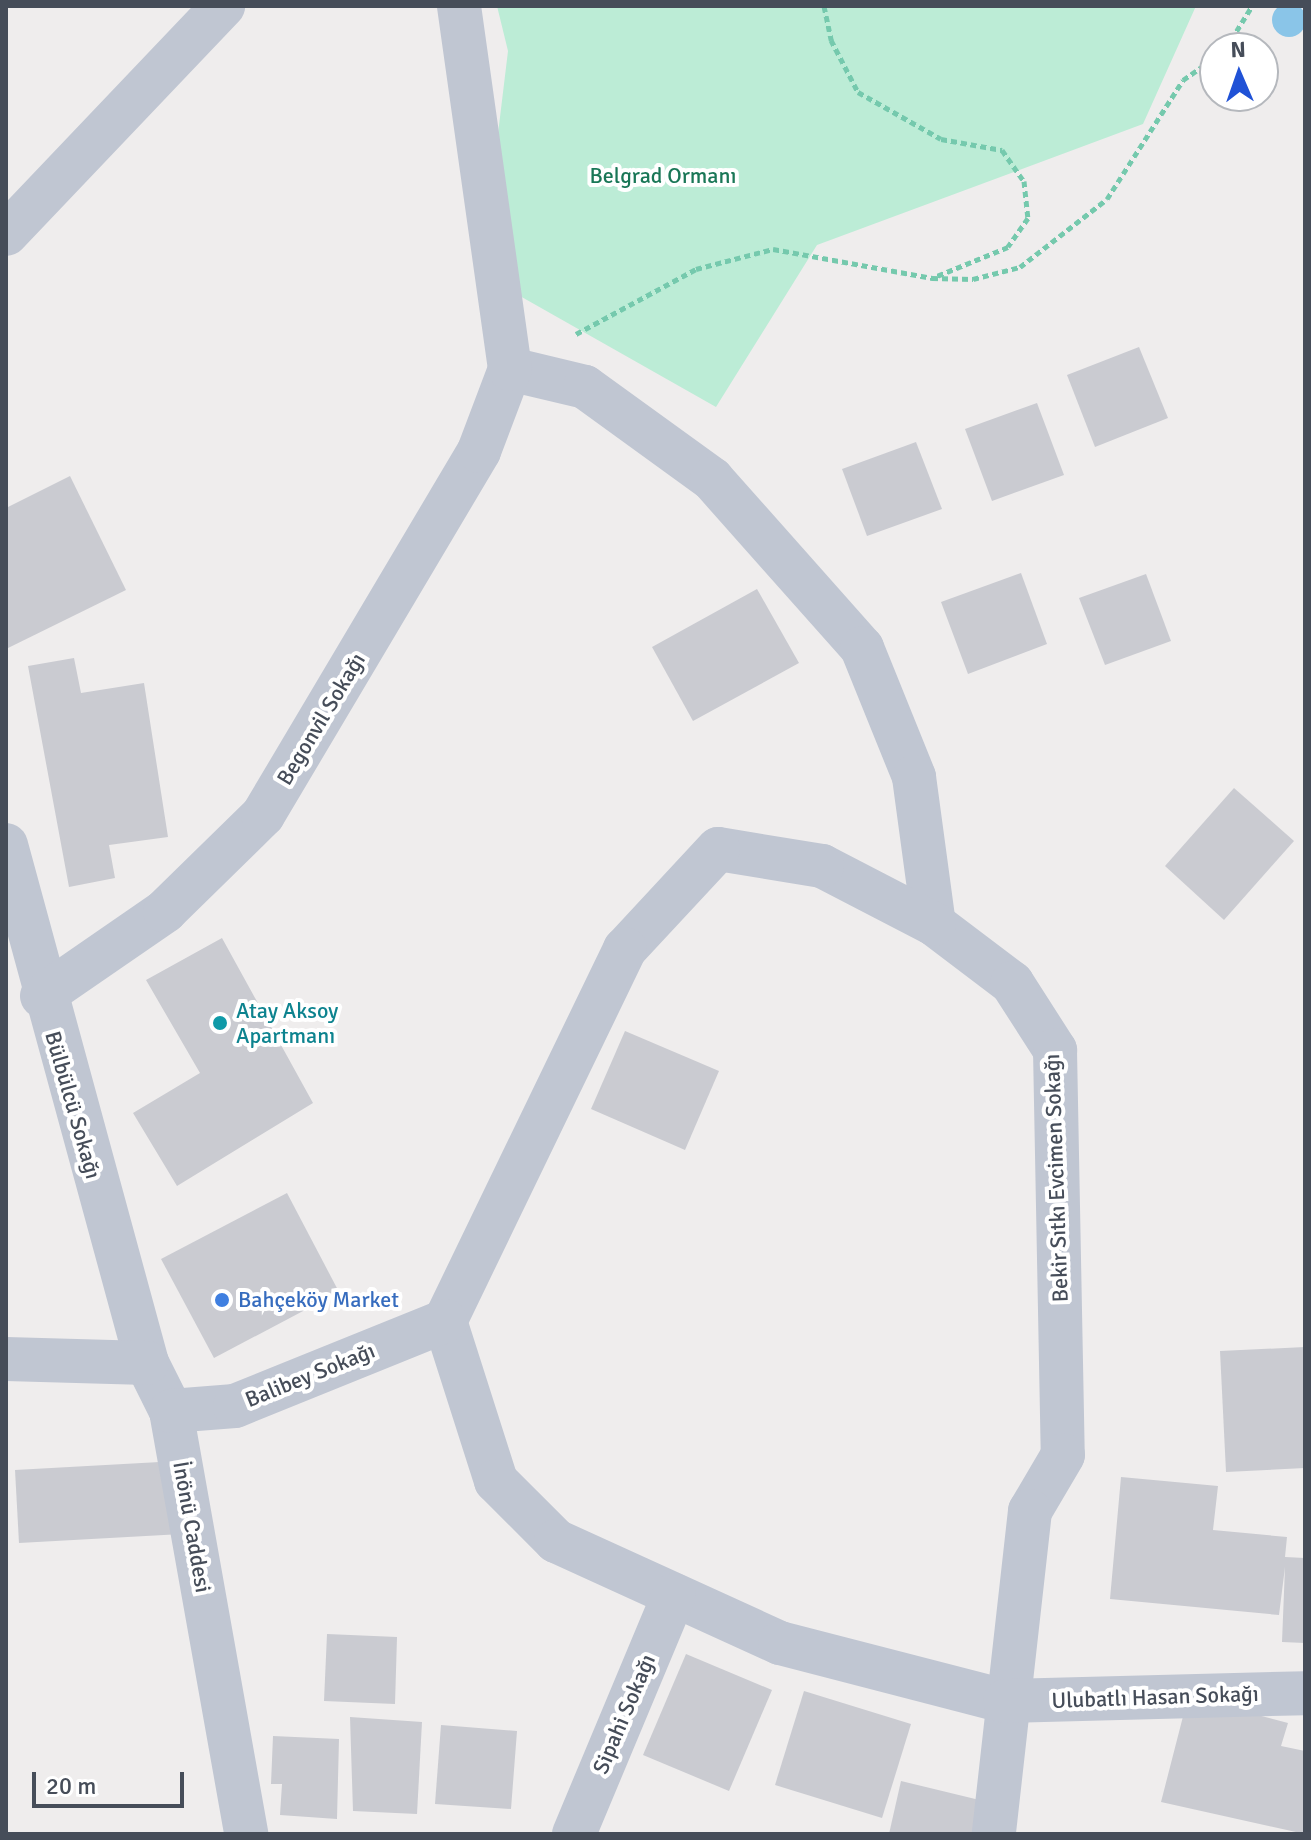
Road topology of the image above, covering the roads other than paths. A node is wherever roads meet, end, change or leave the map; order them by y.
1 (223, 6) edge
2 (459, 6) edge
3 (6, 234) edge
4 (510, 369) junction
5 (6, 845) edge
6 (16, 918) edge
7 (934, 924) junction
8 (42, 996) junction
9 (445, 1321) junction
10 (6, 1359) edge
11 (147, 1363) junction
12 (171, 1411) junction
13 (674, 1595) junction
14 (1305, 1693) edge
15 (1005, 1701) junction
16 (246, 1834) edge
17 (574, 1834) edge
18 (994, 1834) edge

1 - 3 street
2 - 4 street
4 - 7 street
4 - 8 street, Begonvil Sokağı
5 - 6 street, Bülbülcü Sokağı
6 - 8 street, Bülbülcü Sokağı
7 - 9 street, Bekir Sıtkı Evcimen Sokağı
7 - 15 street, Bekir Sıtkı Evcimen Sokağı
8 - 11 street, Bülbülcü Sokağı
9 - 12 street, Balibey Sokağı
9 - 13 street, Ulubatlı Hasan Sokağı
10 - 11 street
11 - 12 street, İnönü Caddesi
12 - 16 street, İnönü Caddesi
13 - 15 street, Ulubatlı Hasan Sokağı
13 - 17 street, Sipahi Sokağı
14 - 15 street, Ulubatlı Hasan Sokağı
15 - 18 street, Bekir Sıtkı Evcimen Sokağı

